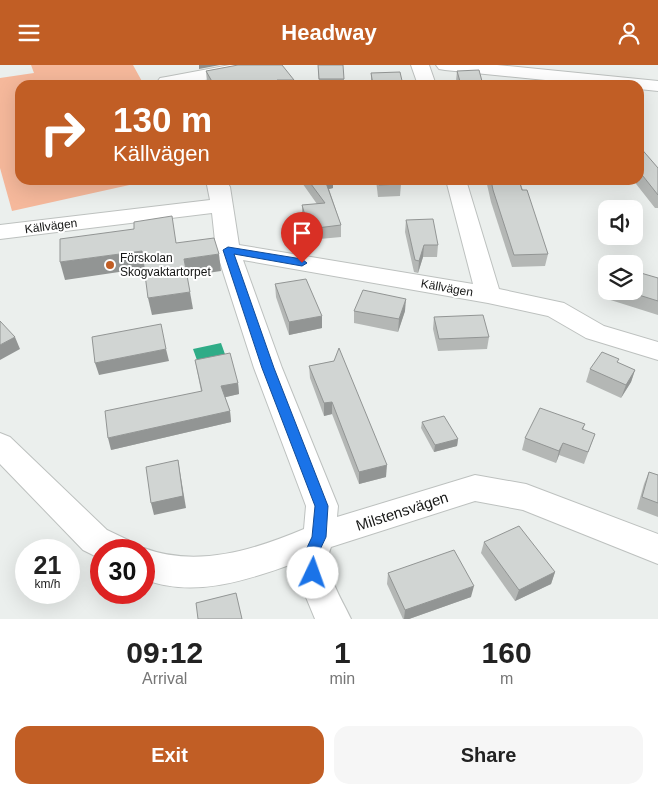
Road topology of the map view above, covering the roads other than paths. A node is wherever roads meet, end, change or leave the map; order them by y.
1 (156, 65) edge
2 (258, 65) edge
3 (420, 65) edge
4 (445, 65) edge
5 (165, 80) edge
6 (182, 80) edge
7 (424, 80) edge
8 (597, 80) edge
9 (644, 85) edge
10 (658, 86) edge
11 (457, 185) edge
12 (219, 192) edge
13 (0, 232) edge
14 (228, 250) junction
15 (488, 295) junction
16 (658, 351) edge
17 (0, 445) edge
18 (319, 537) junction
19 (94, 539) edge
20 (658, 549) edge
21 (155, 568) edge
22 (333, 619) edge

1 - 5 street
2 - 6 street
3 - 7 street
4 - 8 street
9 - 10 street
11 - 15 street
12 - 13 street, Källvägen
12 - 14 street
14 - 15 street, Källvägen
14 - 18 street
15 - 16 street, Källvägen
17 - 19 street
18 - 20 street, Milstensvägen
18 - 21 street, Milstensvägen
18 - 22 street

